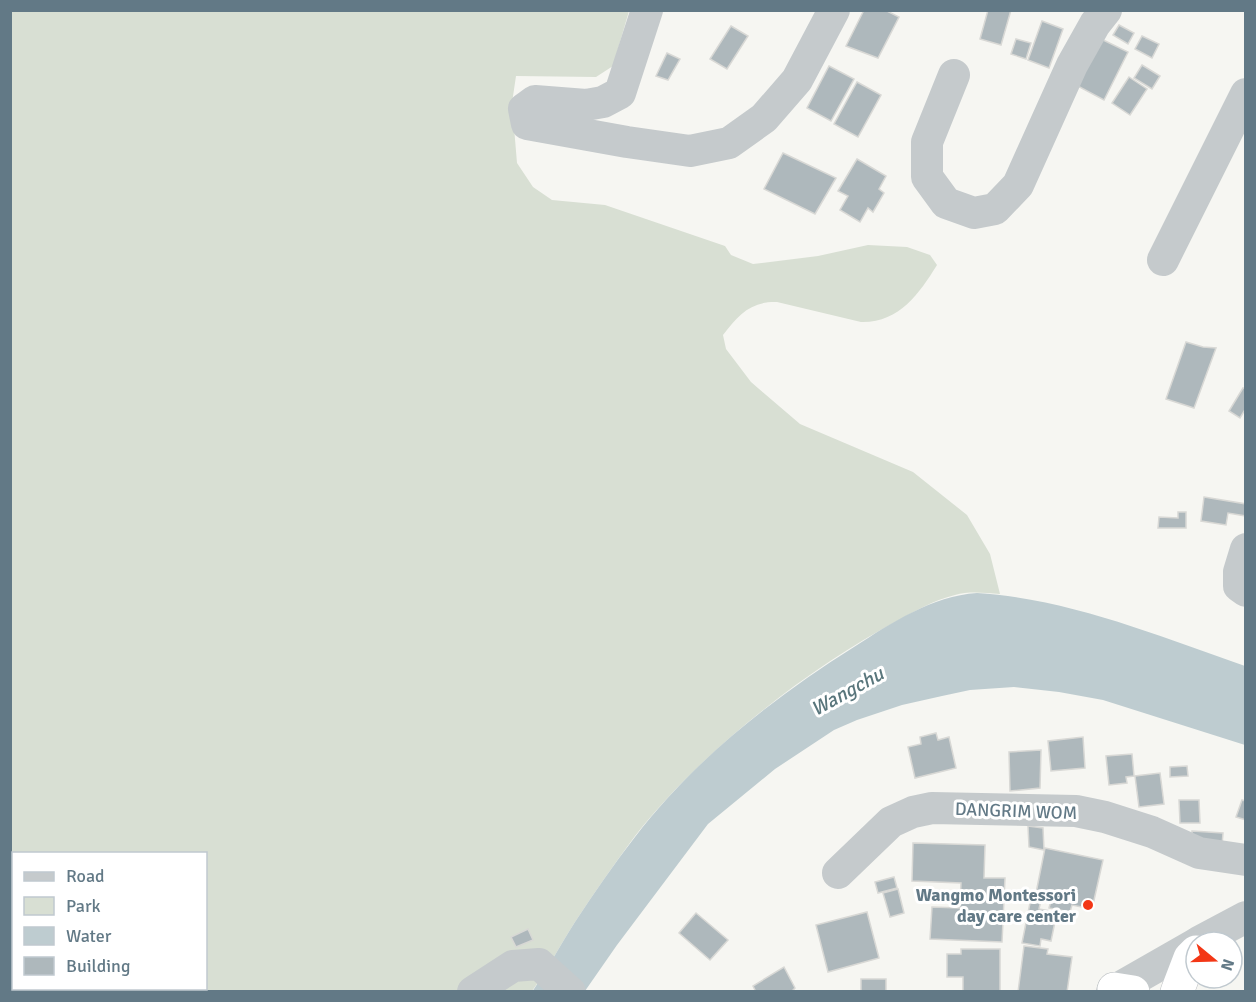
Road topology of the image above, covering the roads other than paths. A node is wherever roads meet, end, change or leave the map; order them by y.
1 (647, 10) edge
2 (834, 10) edge
3 (1106, 10) edge
4 (954, 75) dead end
5 (1245, 94) edge
6 (1163, 260) dead end
7 (1245, 549) edge
8 (1245, 591) edge
9 (1245, 860) edge
10 (838, 873) dead end
11 (1245, 917) edge
12 (1224, 930) edge
13 (1184, 954) edge
14 (1184, 975) edge
15 (1120, 991) edge
16 (473, 992) edge
17 (570, 992) edge
18 (1178, 992) edge

1 - 2 street
3 - 4 street
5 - 6 street
7 - 8 street
9 - 10 street, DANGRIM WOM
11 - 12 street
13 - 15 street
14 - 18 highway
16 - 17 street

